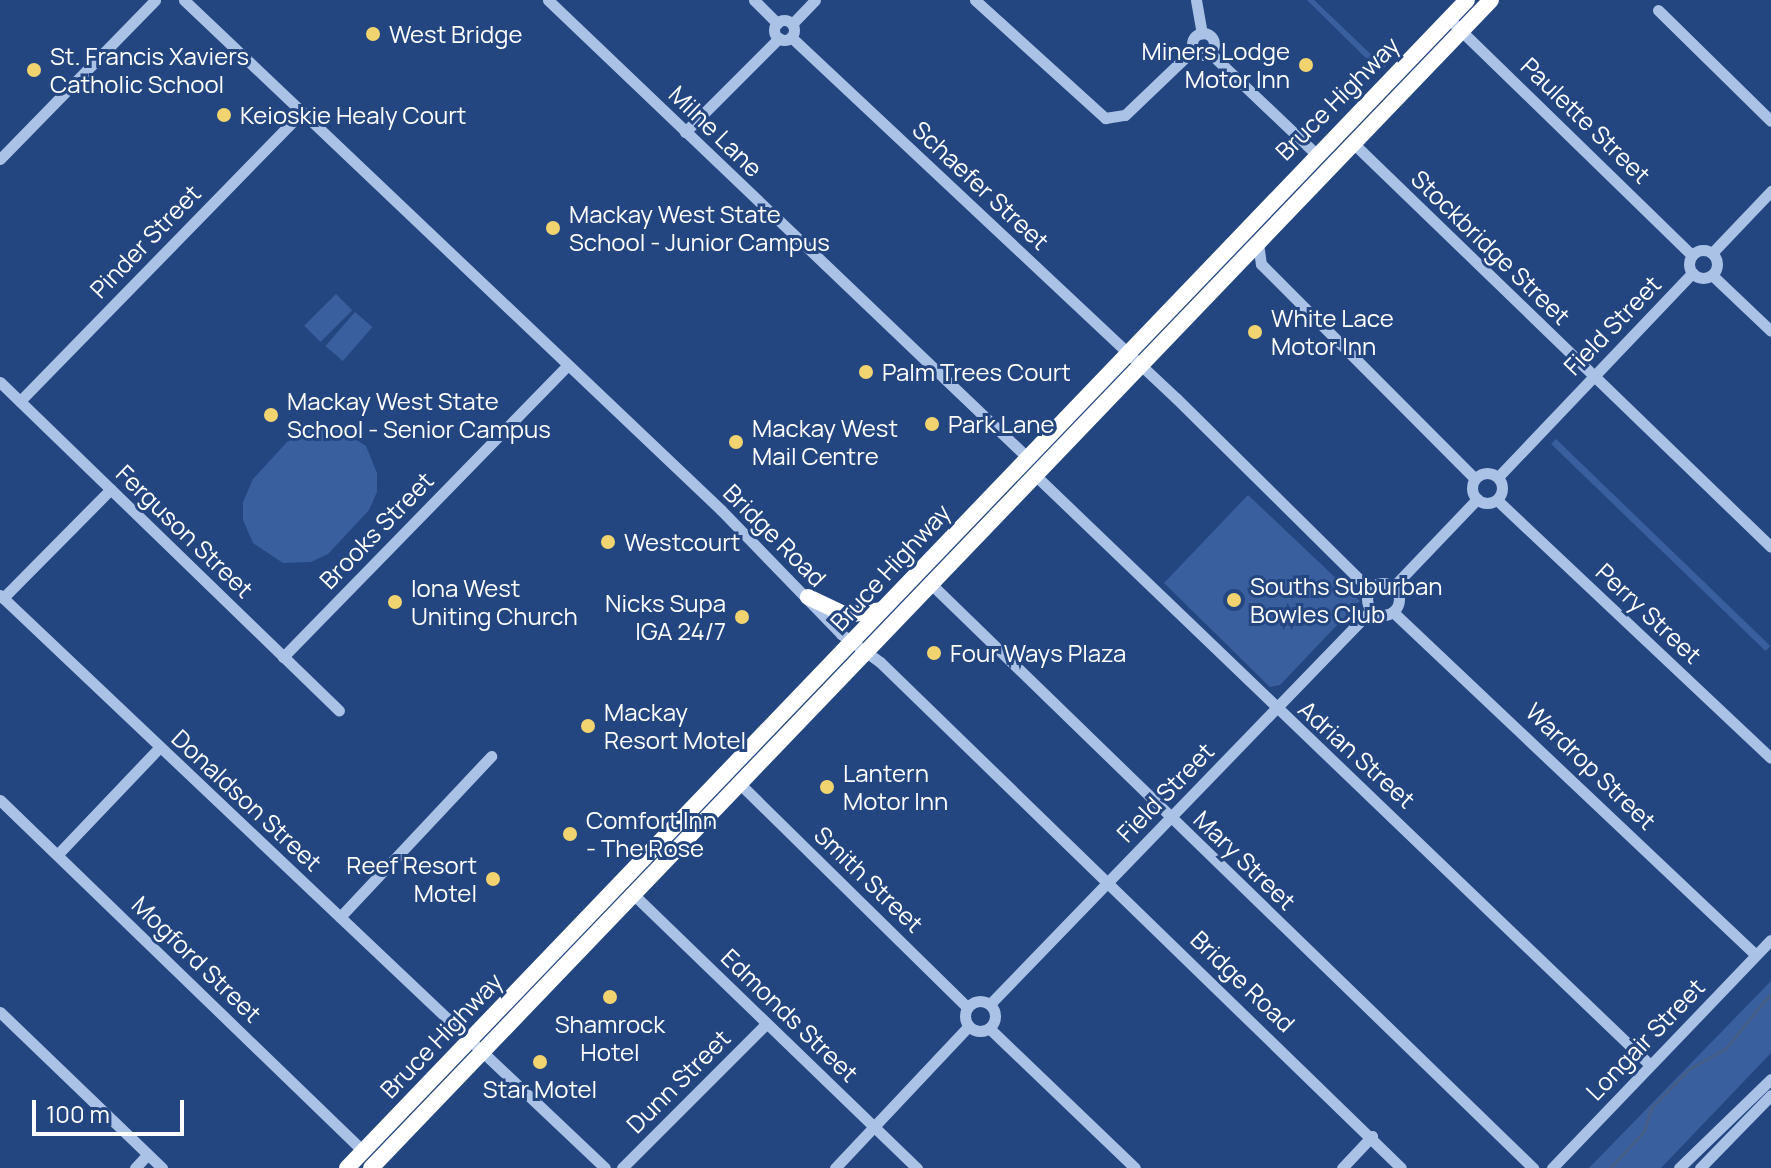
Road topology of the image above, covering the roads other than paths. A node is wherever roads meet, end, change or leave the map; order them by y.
1 (155, 0) edge
2 (184, 0) edge
3 (548, 0) edge
4 (754, 0) edge
5 (815, 0) edge
6 (975, 0) edge
7 (1196, 0) edge
8 (1467, 0) edge
9 (1491, 0) edge
10 (1658, 10) dead end
11 (777, 23) junction
12 (792, 24) junction
13 (1455, 25) junction
14 (1202, 33) junction
15 (785, 38) junction
16 (1193, 50) junction
17 (1210, 53) junction
18 (302, 112) junction
19 (1771, 121) edge
20 (685, 132) junction
21 (1353, 143) junction
22 (1315, 153) junction
23 (0, 159) edge
24 (1771, 191) edge
25 (1258, 243) junction
26 (1712, 253) junction
27 (1692, 255) junction
28 (1235, 266) junction
29 (1269, 272) junction
30 (1692, 273) junction
31 (1712, 275) junction
32 (1771, 331) edge
33 (1134, 360) junction
34 (567, 366) junction
35 (1592, 377) junction
36 (0, 382) edge
37 (20, 401) junction
38 (1028, 458) junction
39 (1035, 475) junction
40 (1498, 477) junction
41 (1475, 479) junction
42 (111, 489) junction
43 (1477, 499) junction
44 (1497, 500) junction
45 (1771, 547) edge
46 (929, 582) junction
47 (1393, 587) junction
48 (1370, 590) junction
49 (1, 597) edge
50 (808, 597) junction
51 (883, 609) junction
52 (1371, 610) junction
53 (1393, 612) junction
54 (859, 647) junction
55 (283, 657) junction
56 (339, 710) dead end
57 (1276, 710) junction
58 (159, 748) junction
59 (491, 756) dead end
60 (1771, 758) edge
61 (739, 783) junction
62 (3, 807) edge
63 (1170, 818) junction
64 (58, 854) junction
65 (1108, 883) junction
66 (633, 894) junction
67 (340, 917) junction
68 (1771, 940) edge
69 (1756, 955) junction
70 (990, 1004) junction
71 (967, 1007) junction
72 (0, 1012) edge
73 (766, 1024) junction
74 (969, 1026) junction
75 (989, 1028) junction
76 (477, 1045) junction
77 (1650, 1065) junction
78 (1771, 1079) edge
79 (1771, 1095) edge
80 (875, 1126) junction
81 (1372, 1136) junction
82 (363, 1151) junction
83 (147, 1155) junction
84 (378, 1166) edge
85 (135, 1168) edge
86 (162, 1168) edge
87 (347, 1168) edge
88 (605, 1168) edge
89 (622, 1168) edge
90 (835, 1168) edge
91 (917, 1168) edge
92 (1135, 1168) edge
93 (1342, 1168) edge
94 (1401, 1168) edge
95 (1533, 1168) edge
96 (1552, 1168) edge
97 (1679, 1168) edge
98 (1700, 1168) edge

1 - 23 street
2 - 18 street, Bridge Road
3 - 20 street, Milne Lane
4 - 11 street
5 - 12 street
6 - 16 street
7 - 14 street
8 - 13 highway, Bruce Highway
9 - 13 highway, Bruce Highway
10 - 19 street
11 - 12 street
11 - 15 street
12 - 15 street
13 - 21 highway, Bruce Highway
13 - 22 highway, Bruce Highway
13 - 27 street, Paulette Street
14 - 16 street
14 - 17 street
15 - 20 street
15 - 33 street, Schaefer Street
16 - 17 street
17 - 22 street
18 - 34 street, Bridge Road
18 - 37 street, Pinder Street
20 - 38 street, Milne Lane
21 - 25 highway, Bruce Highway
21 - 35 street, Stockbridge Street
22 - 33 highway, Bruce Highway
24 - 26 street
25 - 28 highway, Bruce Highway
25 - 29 street
26 - 27 street
26 - 31 street
27 - 30 street
28 - 29 street
28 - 33 highway, Bruce Highway
29 - 41 street
30 - 31 street
30 - 35 street, Field Street
31 - 32 street
33 - 38 highway, Bruce Highway
33 - 39 highway, Bruce Highway
33 - 48 street
34 - 50 street, Bridge Road
34 - 55 street, Brooks Street
35 - 40 street, Field Street
35 - 45 street, Stockbridge Street
36 - 37 street, Ferguson Street
37 - 42 street, Ferguson Street
38 - 51 highway, Bruce Highway
39 - 46 highway, Bruce Highway
39 - 57 street, Adrian Street
40 - 41 street
40 - 44 street
41 - 43 street
42 - 49 street
42 - 55 street, Ferguson Street
43 - 44 street
43 - 47 street
44 - 60 street, Perry Street
46 - 54 highway, Bruce Highway
46 - 63 street, Mary Street
47 - 48 street
47 - 53 street
48 - 52 street
49 - 58 street, Donaldson Street
50 - 51 highway
50 - 54 street, Bridge Road
51 - 54 highway, Bruce Highway
52 - 53 street
52 - 57 street, Field Street
53 - 69 street, Wardrop Street
54 - 61 highway, Bruce Highway
54 - 65 street, Bridge Road
54 - 76 highway, Bruce Highway
55 - 56 street, Ferguson Street
57 - 63 street, Field Street
57 - 77 street, Adrian Street
58 - 64 street
58 - 67 street, Donaldson Street
59 - 67 street
61 - 66 highway, Bruce Highway
61 - 71 street, Smith Street
62 - 64 street, Mogford Street
63 - 65 street, Field Street
63 - 95 street, Mary Street
64 - 82 street, Mogford Street
65 - 70 street, Field Street
65 - 81 street, Bridge Road
66 - 73 street, Edmonds Street
66 - 76 highway, Bruce Highway
67 - 76 street, Donaldson Street
68 - 69 street, Longair Street
69 - 77 street, Longair Street
70 - 71 street
70 - 75 street
71 - 74 street
72 - 83 street
73 - 80 street, Edmonds Street
73 - 89 street, Dunn Street
74 - 75 street
74 - 80 street
75 - 92 street
76 - 82 highway, Bruce Highway
76 - 84 highway, Bruce Highway
76 - 88 street, Donaldson Street
77 - 96 street, Longair Street
78 - 97 street
79 - 98 street
80 - 90 street
80 - 91 street, Edmonds Street
81 - 93 street
81 - 94 street, Bridge Road
82 - 87 highway, Bruce Highway
83 - 85 street
83 - 86 street

